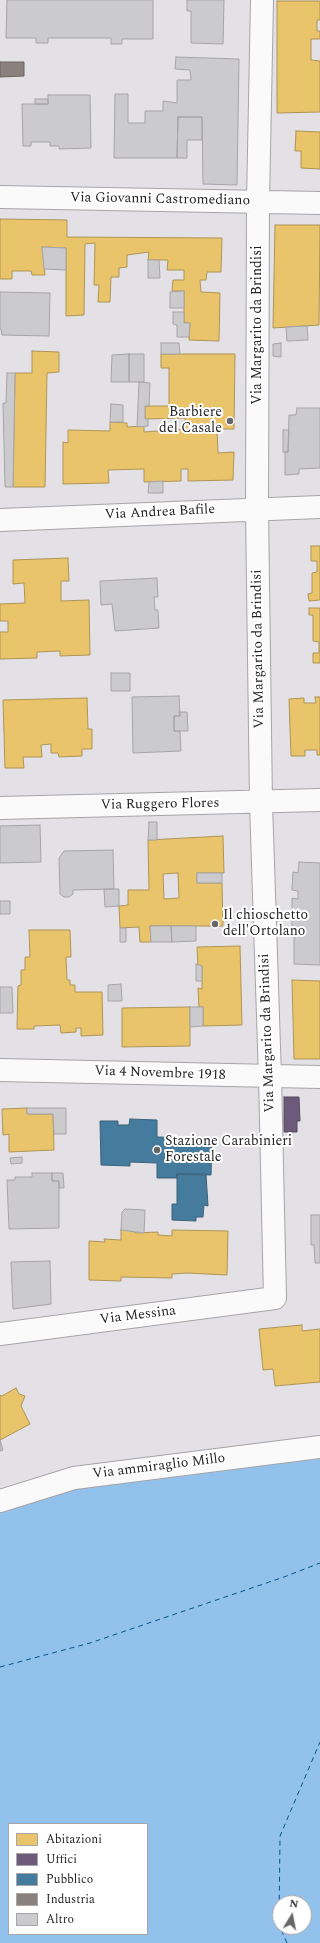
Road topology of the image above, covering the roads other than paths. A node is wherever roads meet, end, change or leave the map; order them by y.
1 (262, 0) edge
2 (0, 197) edge
3 (258, 202) junction
4 (320, 203) edge
5 (320, 507) edge
6 (257, 509) junction
7 (0, 520) edge
8 (320, 800) edge
9 (261, 803) junction
10 (0, 808) edge
11 (0, 1070) edge
12 (270, 1077) junction
13 (320, 1077) edge
14 (275, 1298) joint
15 (0, 1334) edge
16 (320, 1447) edge
17 (0, 1501) edge

1 - 3 street, Via Margarito da Brindisi
2 - 3 street, Via Giovanni Castromediano
3 - 4 street, Via Giovanni Castromediano
3 - 6 street, Via Margarito da Brindisi
5 - 6 street, Via Andrea Bafile
6 - 7 street, Via Andrea Bafile
6 - 9 street, Via Margarito da Brindisi
8 - 9 street, Via Ruggero Flores
9 - 10 street, Via Ruggero Flores
9 - 12 street, Via Margarito da Brindisi
11 - 12 street, Via 4 Novembre 1918
12 - 13 street, Via 4 Novembre 1918
12 - 14 street, Via Margarito da Brindisi
14 - 15 street, Via Messina
16 - 17 street, Via ammiraglio Millo

